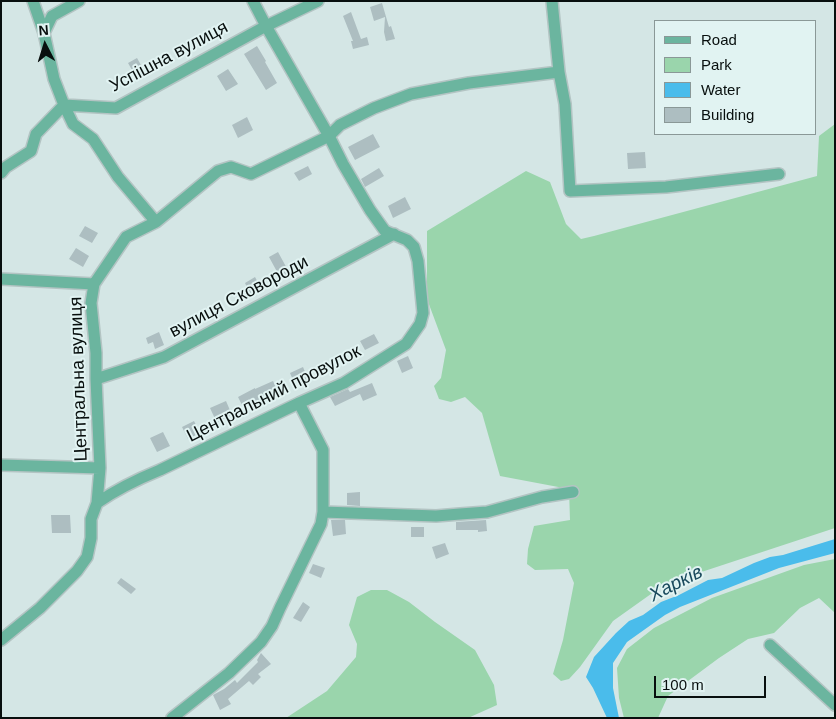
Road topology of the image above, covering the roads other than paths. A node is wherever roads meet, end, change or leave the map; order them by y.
1 (33, 1) edge
2 (79, 1) edge
3 (252, 1) edge
4 (318, 1) edge
5 (552, 1) edge
6 (266, 26) junction
7 (44, 33) junction
8 (559, 72) junction
9 (64, 105) junction
10 (329, 136) junction
11 (1, 173) edge
12 (779, 174) dead end
13 (156, 222) junction
14 (394, 234) junction
15 (1, 279) edge
16 (94, 284) junction
17 (96, 379) junction
18 (299, 403) junction
19 (1, 465) edge
20 (100, 468) junction
21 (573, 492) dead end
22 (97, 503) junction
23 (323, 512) junction
24 (1, 640) edge
25 (770, 645) dead end
26 (835, 705) edge
27 (172, 718) edge

1 - 7 street
2 - 7 street
3 - 6 street, Центральний провулок
4 - 6 street, Успішна вулиця
5 - 8 street
6 - 9 street, Успішна вулиця
6 - 10 street, Центральний провулок
7 - 9 street
8 - 10 street, Центральна вулиця
8 - 12 street
9 - 11 street
9 - 13 street
10 - 13 street, Центральна вулиця
10 - 14 street, Центральний провулок
13 - 16 street, Центральна вулиця
14 - 17 street, вулиця Сковороди
14 - 18 street, Центральний провулок
15 - 16 street
16 - 17 street, Центральна вулиця
17 - 20 street, Центральна вулиця
18 - 22 street, Центральний провулок
18 - 23 street
19 - 20 street
20 - 22 street, Центральна вулиця
21 - 23 street
22 - 24 street, Центральна вулиця
23 - 27 street
25 - 26 street

